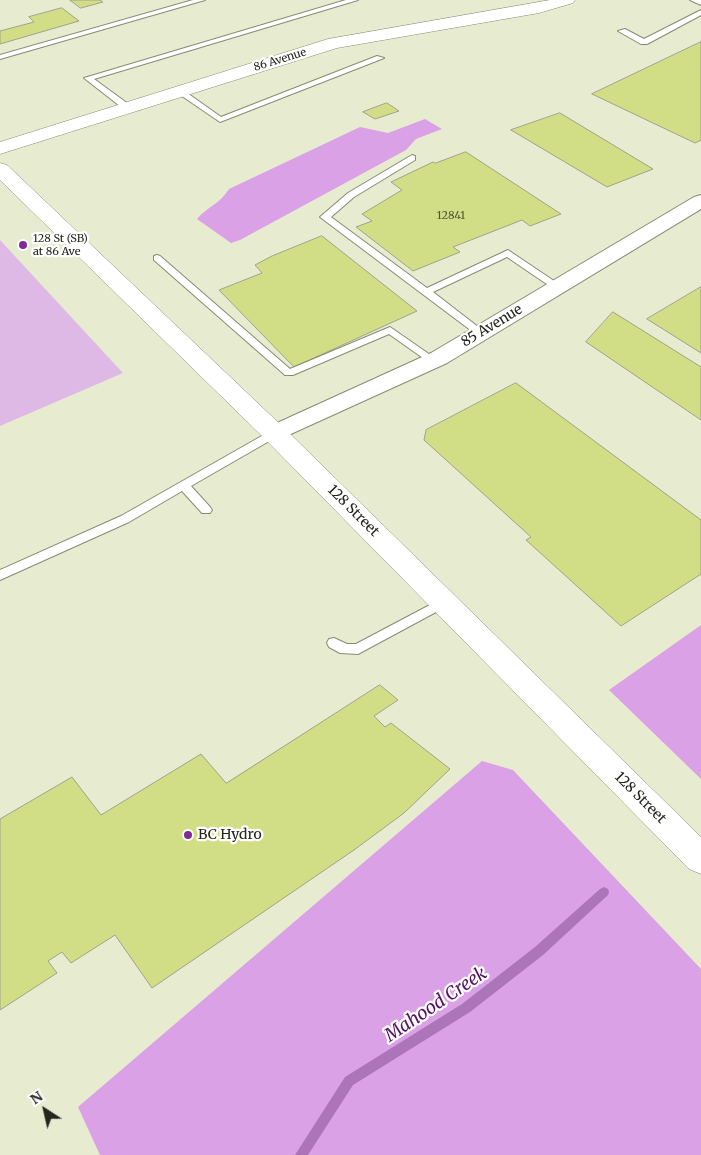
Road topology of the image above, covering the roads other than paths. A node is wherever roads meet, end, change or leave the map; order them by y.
1 (201, 0) edge
2 (354, 0) edge
3 (567, 0) edge
4 (694, 0) edge
5 (701, 3) edge
6 (701, 12) edge
7 (622, 31) dead end
8 (0, 56) edge
9 (380, 58) dead end
10 (180, 92) junction
11 (128, 108) junction
12 (0, 148) edge
13 (412, 158) dead end
14 (0, 169) edge
15 (701, 201) edge
16 (157, 258) dead end
17 (557, 288) junction
18 (426, 292) junction
19 (481, 333) junction
20 (434, 361) junction
21 (274, 433) junction
22 (183, 485) junction
23 (206, 510) dead end
24 (0, 575) edge
25 (445, 602) junction
26 (334, 643) dead end
27 (701, 859) edge

1 - 8 lane
2 - 11 lane
3 - 10 main road, 86 Avenue
4 - 5 lane
6 - 7 lane
9 - 10 lane
10 - 11 main road, 86 Avenue
11 - 12 main road, 86 Avenue
13 - 18 lane
14 - 21 main road, 128 Street
15 - 17 street, 85 Avenue
16 - 20 lane
17 - 18 lane
17 - 19 street, 85 Avenue
18 - 19 lane
19 - 20 street, 85 Avenue
20 - 21 street, 85 Avenue
21 - 22 lane
21 - 25 main road, 128 Street
22 - 23 lane
22 - 24 lane
25 - 26 lane
25 - 27 main road, 128 Street

